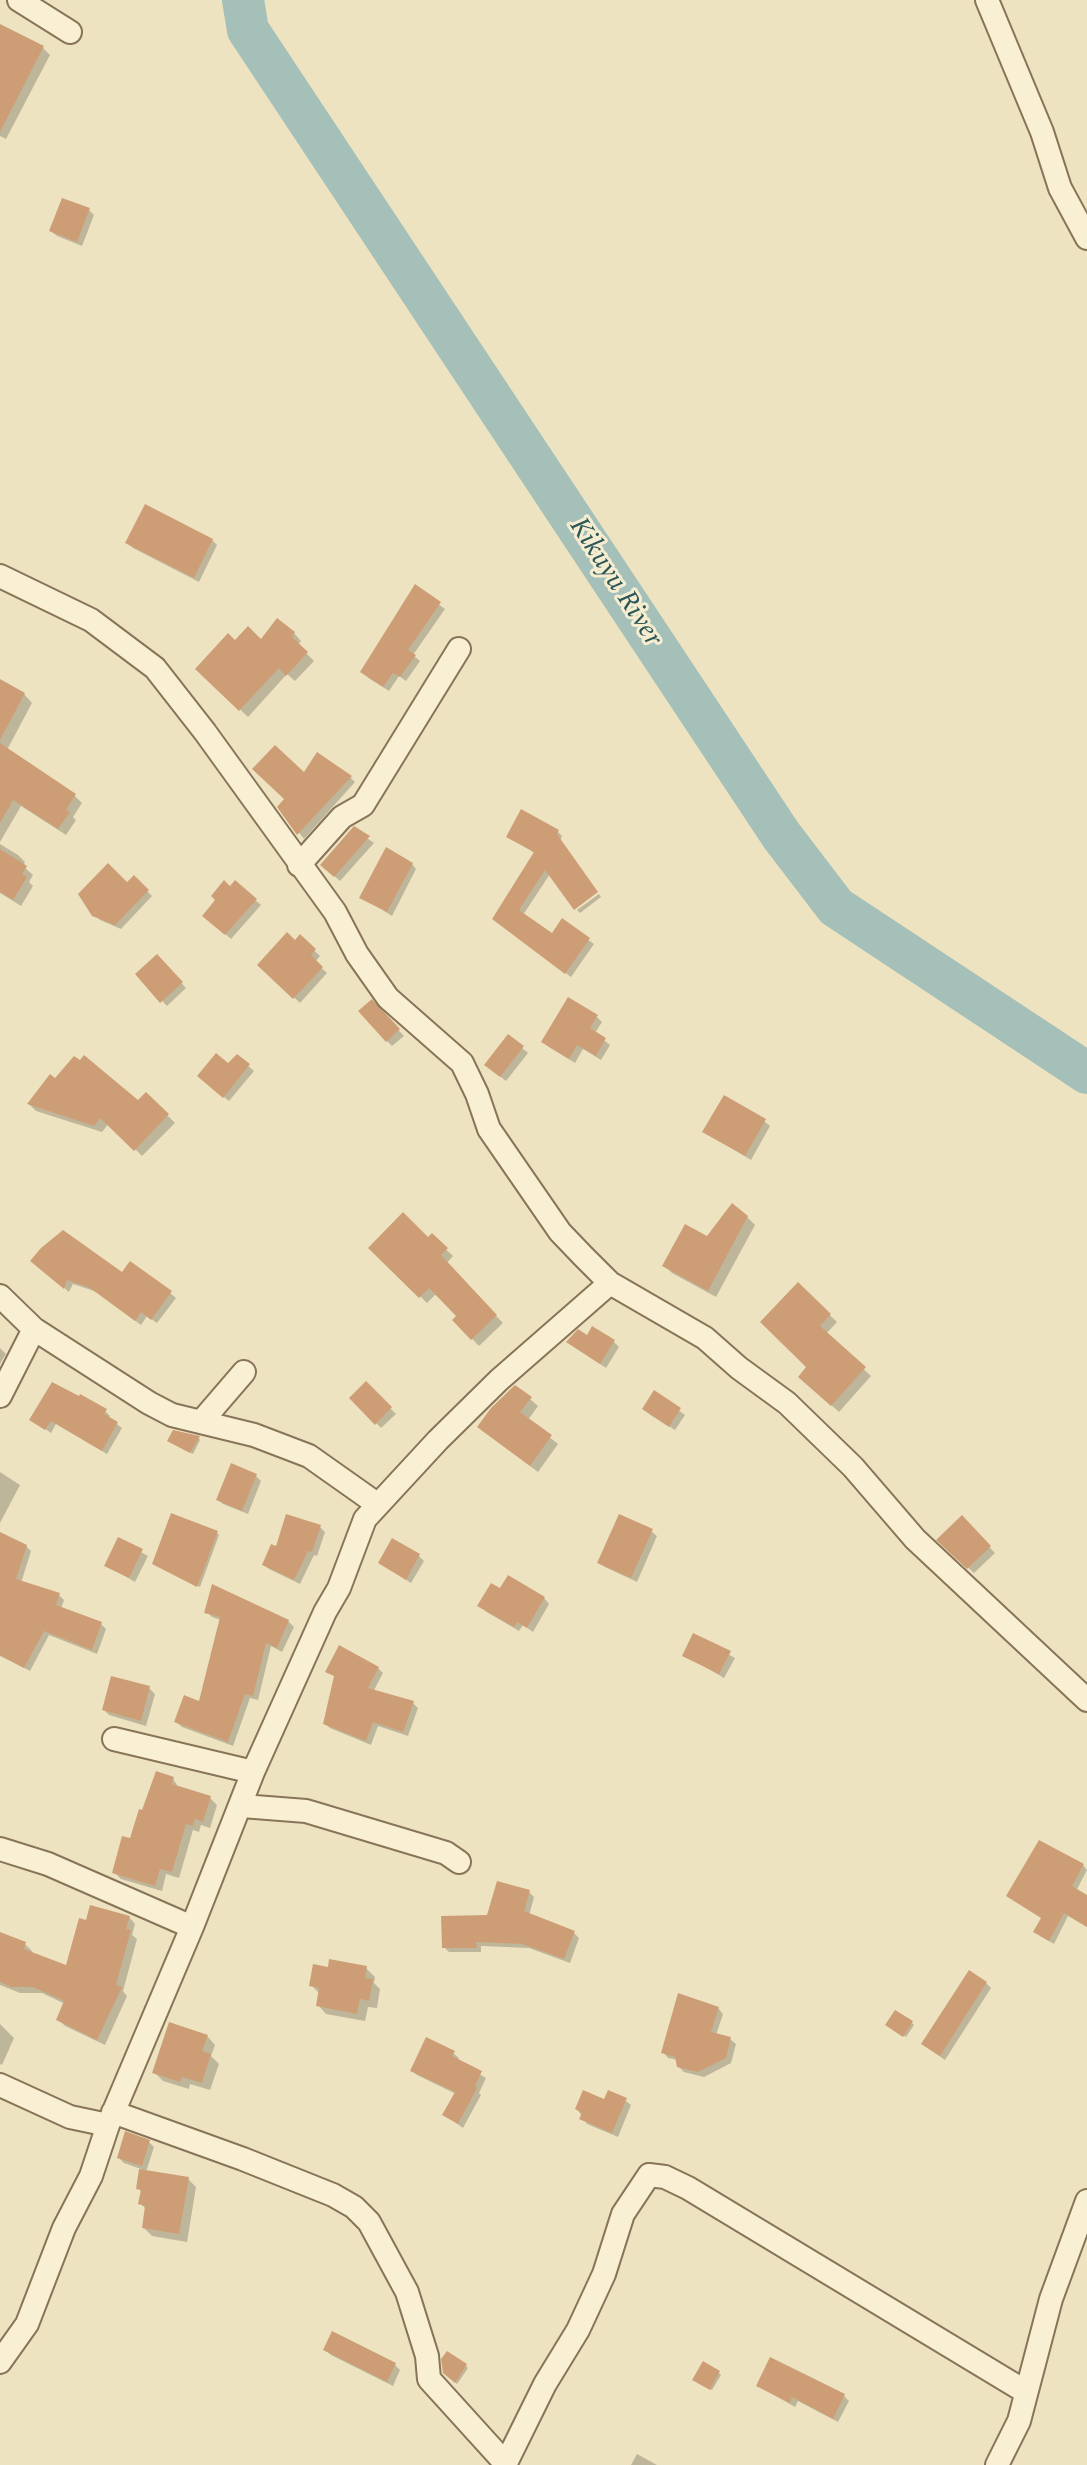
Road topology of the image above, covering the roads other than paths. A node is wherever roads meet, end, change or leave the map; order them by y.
1 (19, 0) edge
2 (989, 1) edge
3 (70, 32) dead end
4 (1087, 238) edge
5 (0, 576) edge
6 (459, 649) dead end
7 (299, 865) junction
8 (610, 1283) junction
9 (0, 1296) edge
10 (34, 1329) junction
11 (244, 1372) dead end
12 (0, 1396) edge
13 (201, 1422) junction
14 (377, 1504) junction
15 (1087, 1700) edge
16 (114, 1739) dead end
17 (253, 1772) junction
18 (242, 1806) junction
19 (0, 1849) edge
20 (459, 1862) dead end
21 (192, 1927) junction
22 (0, 2085) edge
23 (110, 2118) junction
24 (1087, 2201) edge
25 (0, 2362) edge
26 (1026, 2392) junction
27 (506, 2464) edge
28 (997, 2465) edge

1 - 3 street
2 - 4 street
5 - 7 street
6 - 7 street
7 - 8 street
8 - 14 street
8 - 15 street
9 - 10 street
10 - 12 street
10 - 13 street
11 - 13 street
13 - 14 street
14 - 17 street
16 - 17 street
17 - 18 street
18 - 20 street
18 - 21 street
19 - 21 street
21 - 23 street
22 - 23 street
23 - 25 street
23 - 27 street
24 - 26 street
26 - 27 street
26 - 28 street

